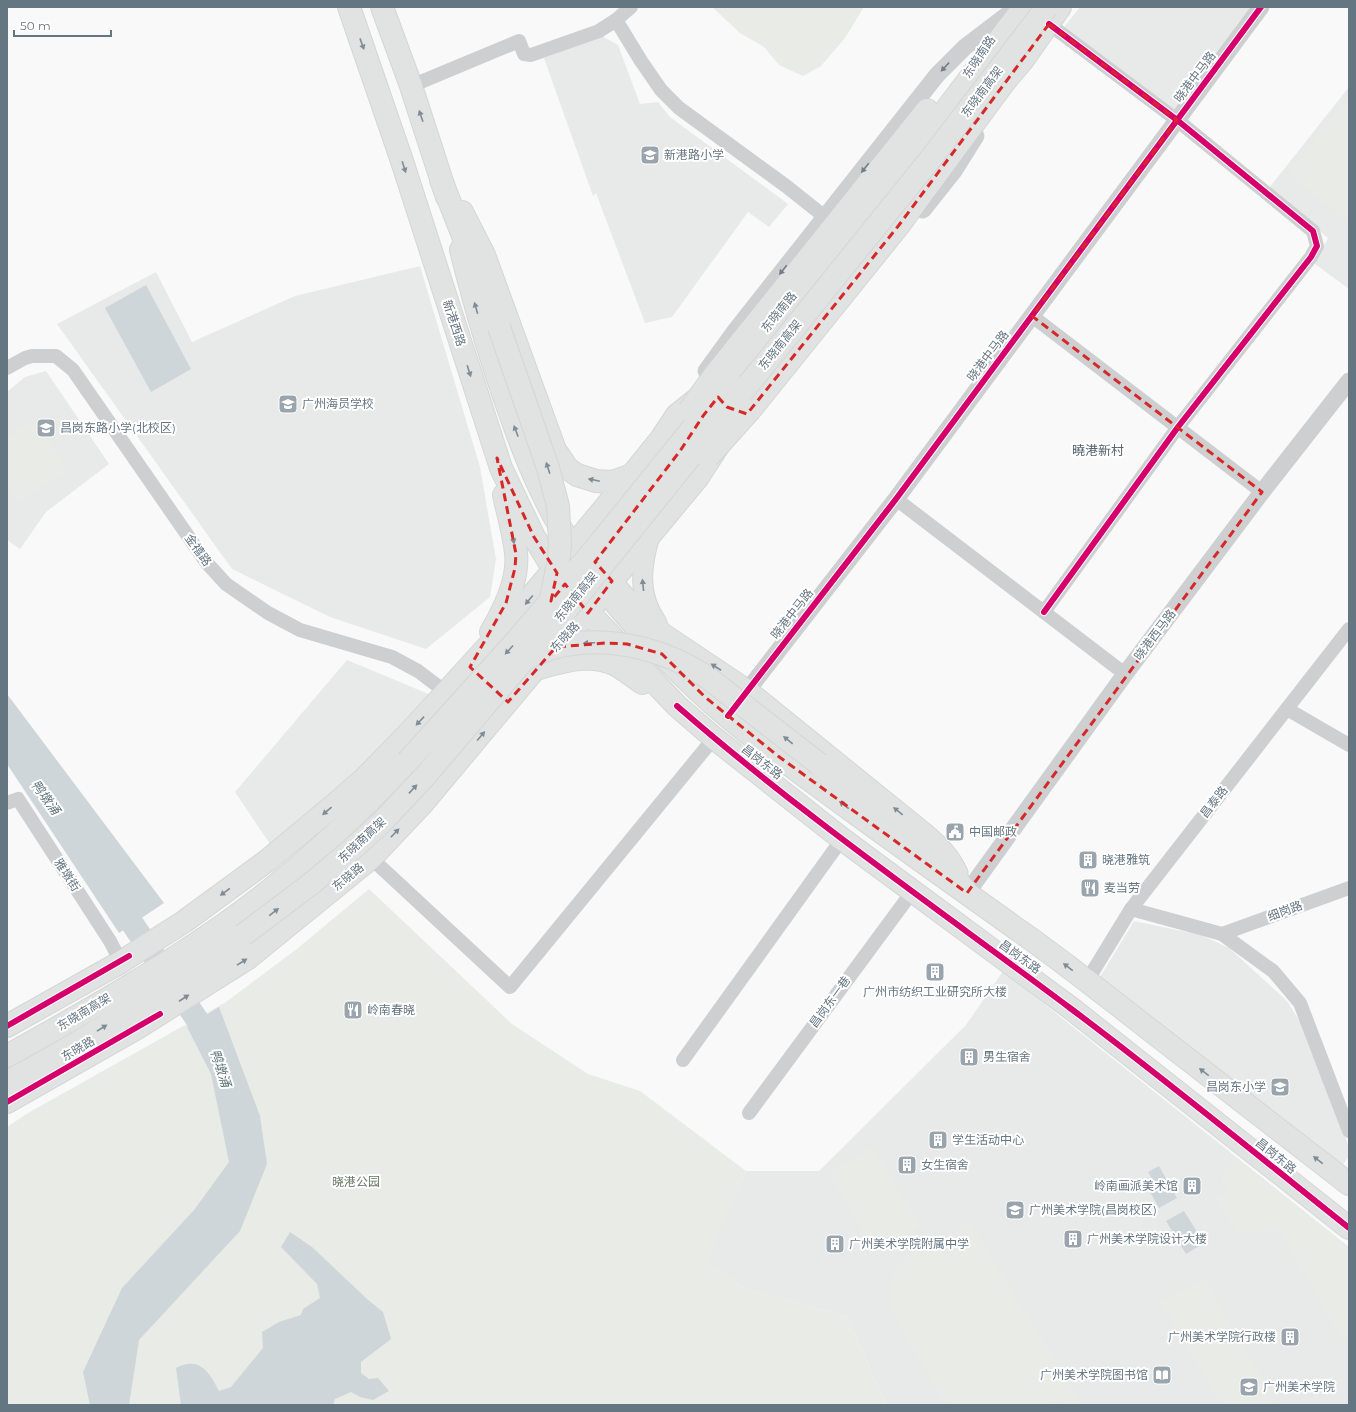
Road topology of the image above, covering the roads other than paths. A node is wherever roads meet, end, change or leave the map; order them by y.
1 (349, 7) edge
2 (382, 7) edge
3 (631, 7) edge
4 (1262, 7) edge
5 (1015, 10) edge
6 (1052, 13) edge
7 (616, 20) junction
8 (1005, 82) junction
9 (411, 86) junction
10 (1177, 120) junction
11 (441, 180) junction
12 (825, 217) junction
13 (1032, 316) junction
14 (7, 368) edge
15 (731, 372) junction
16 (1349, 381) edge
17 (716, 395) junction
18 (740, 412) junction
19 (677, 416) junction
20 (1178, 427) junction
21 (497, 458) junction
22 (632, 475) junction
23 (698, 477) junction
24 (1262, 492) junction
25 (896, 498) junction
26 (548, 506) junction
27 (525, 520) junction
28 (651, 534) junction
29 (581, 561) junction
30 (608, 586) junction
31 (1044, 612) junction
32 (591, 615) junction
33 (1349, 629) edge
34 (663, 633) junction
35 (470, 667) junction
36 (535, 670) junction
37 (1125, 674) junction
38 (510, 676) junction
39 (748, 690) junction
40 (447, 693) junction
41 (508, 702) junction
42 (677, 706) junction
43 (1287, 709) junction
44 (728, 716) junction
45 (714, 738) junction
46 (1348, 744) edge
47 (407, 762) junction
48 (7, 803) edge
49 (354, 816) junction
50 (842, 839) junction
51 (371, 858) junction
52 (1349, 888) edge
53 (912, 892) junction
54 (966, 893) junction
55 (1131, 909) junction
56 (1222, 934) junction
57 (125, 959) junction
58 (204, 974) junction
59 (1087, 981) junction
60 (155, 1006) junction
61 (10, 1034) edge
62 (7, 1056) edge
63 (683, 1060) dead end
64 (40, 1065) junction
65 (7, 1082) edge
66 (7, 1085) edge
67 (7, 1102) edge
68 (749, 1113) dead end
69 (1349, 1131) edge
70 (1349, 1184) edge
71 (1349, 1228) edge

1 -> 21 main road, 新港西路
2 - 9 main road, 新港西路
3 - 7 street
4 - 10 street, 晓港中马路
5 -> 12 street, 东晓南路
5 - 15 main road, 东晓南路
5 - 29 main road, 东晓南高架, bridge
5 - 29 main road, bridge
6 - 8 main road
6 - 10 street
6 - 29 main road, 东晓南高架, bridge
7 - 9 street
7 - 12 street
8 - 18 main road
8 - 23 street
8 - 29 main road, bridge
11 -> 9 main road, 新港西路
10 - 13 street, 晓港中马路
10 - 20 street
22 -> 11 main road
26 -> 11 main road, 新港西路
38 -> 11 main road, bridge
12 -> 19 street, 东晓南路
13 - 20 street
13 - 25 street, 晓港中马路
14 - 40 street, 金禧路
15 - 17 main road, 东晓南路
15 - 19 main road
16 - 24 street, 晓港西马路
17 - 18 street
17 - 29 main road, 东晓南路
18 - 23 main road
19 - 22 main road, 东晓南路
20 - 24 street
20 - 31 street
21 - 27 main road, 新港西路
21 -> 35 main road
22 - 29 main road, 东晓南路
23 - 28 main road
24 - 37 street, 晓港西马路
25 - 31 street
25 - 39 street, 晓港中马路
26 - 27 main road
26 - 29 main road, 新港西路
27 - 29 main road, 新港西路
28 - 30 main road
34 -> 28 main road
29 - 30 main road, 新港西路
29 - 32 main road, 新港西路
29 - 32 main road
29 -> 35 main road
29 - 38 main road, 东晓南高架, bridge
29 -> 47 main road, 东晓南高架, bridge
30 - 32 main road, 东晓路
30 - 34 main road
30 - 44 main road, 昌岗东路
31 - 37 street
32 - 36 main road, 东晓路
32 - 42 main road, 昌岗东路
33 - 43 street, 昌泰路
39 -> 34 main road
34 - 44 main road
35 - 40 main road
35 - 41 street
36 - 41 main road, 东晓路
36 - 42 main road
37 - 54 street, 晓港西马路
58 -> 38 main road, 东晓南高架, bridge
39 - 44 street, 晓港中马路
54 -> 39 main road
40 -> 57 main road
51 -> 41 main road, 东晓路
42 - 45 main road, 昌岗东路
43 - 46 street
43 - 55 street, 昌泰路
54 -> 44 main road, 昌岗东路
45 - 50 main road, 昌岗东路
45 - 51 street
47 - 49 main road, 东晓南高架
54 -> 47 main road, bridge
48 - 57 street, 雅墩街
49 - 61 main road
49 - 62 main road, 东晓南高架
50 - 53 main road, 昌岗东路
50 - 63 street
58 -> 51 main road, 东晓路
52 - 56 street, 细岗路
53 - 68 street, 昌岗东一巷
53 - 71 main road, 昌岗东路
59 -> 54 main road, 昌岗东路
55 - 56 street
55 - 59 street, 昌泰路
56 - 69 street
57 - 61 main road
60 -> 58 main road, 东晓南高架
70 -> 59 main road, 昌岗东路
64 -> 60 main road, 东晓南高架
60 - 67 main road, 东晓路
64 - 65 main road, 东晓南高架
64 - 66 main road

